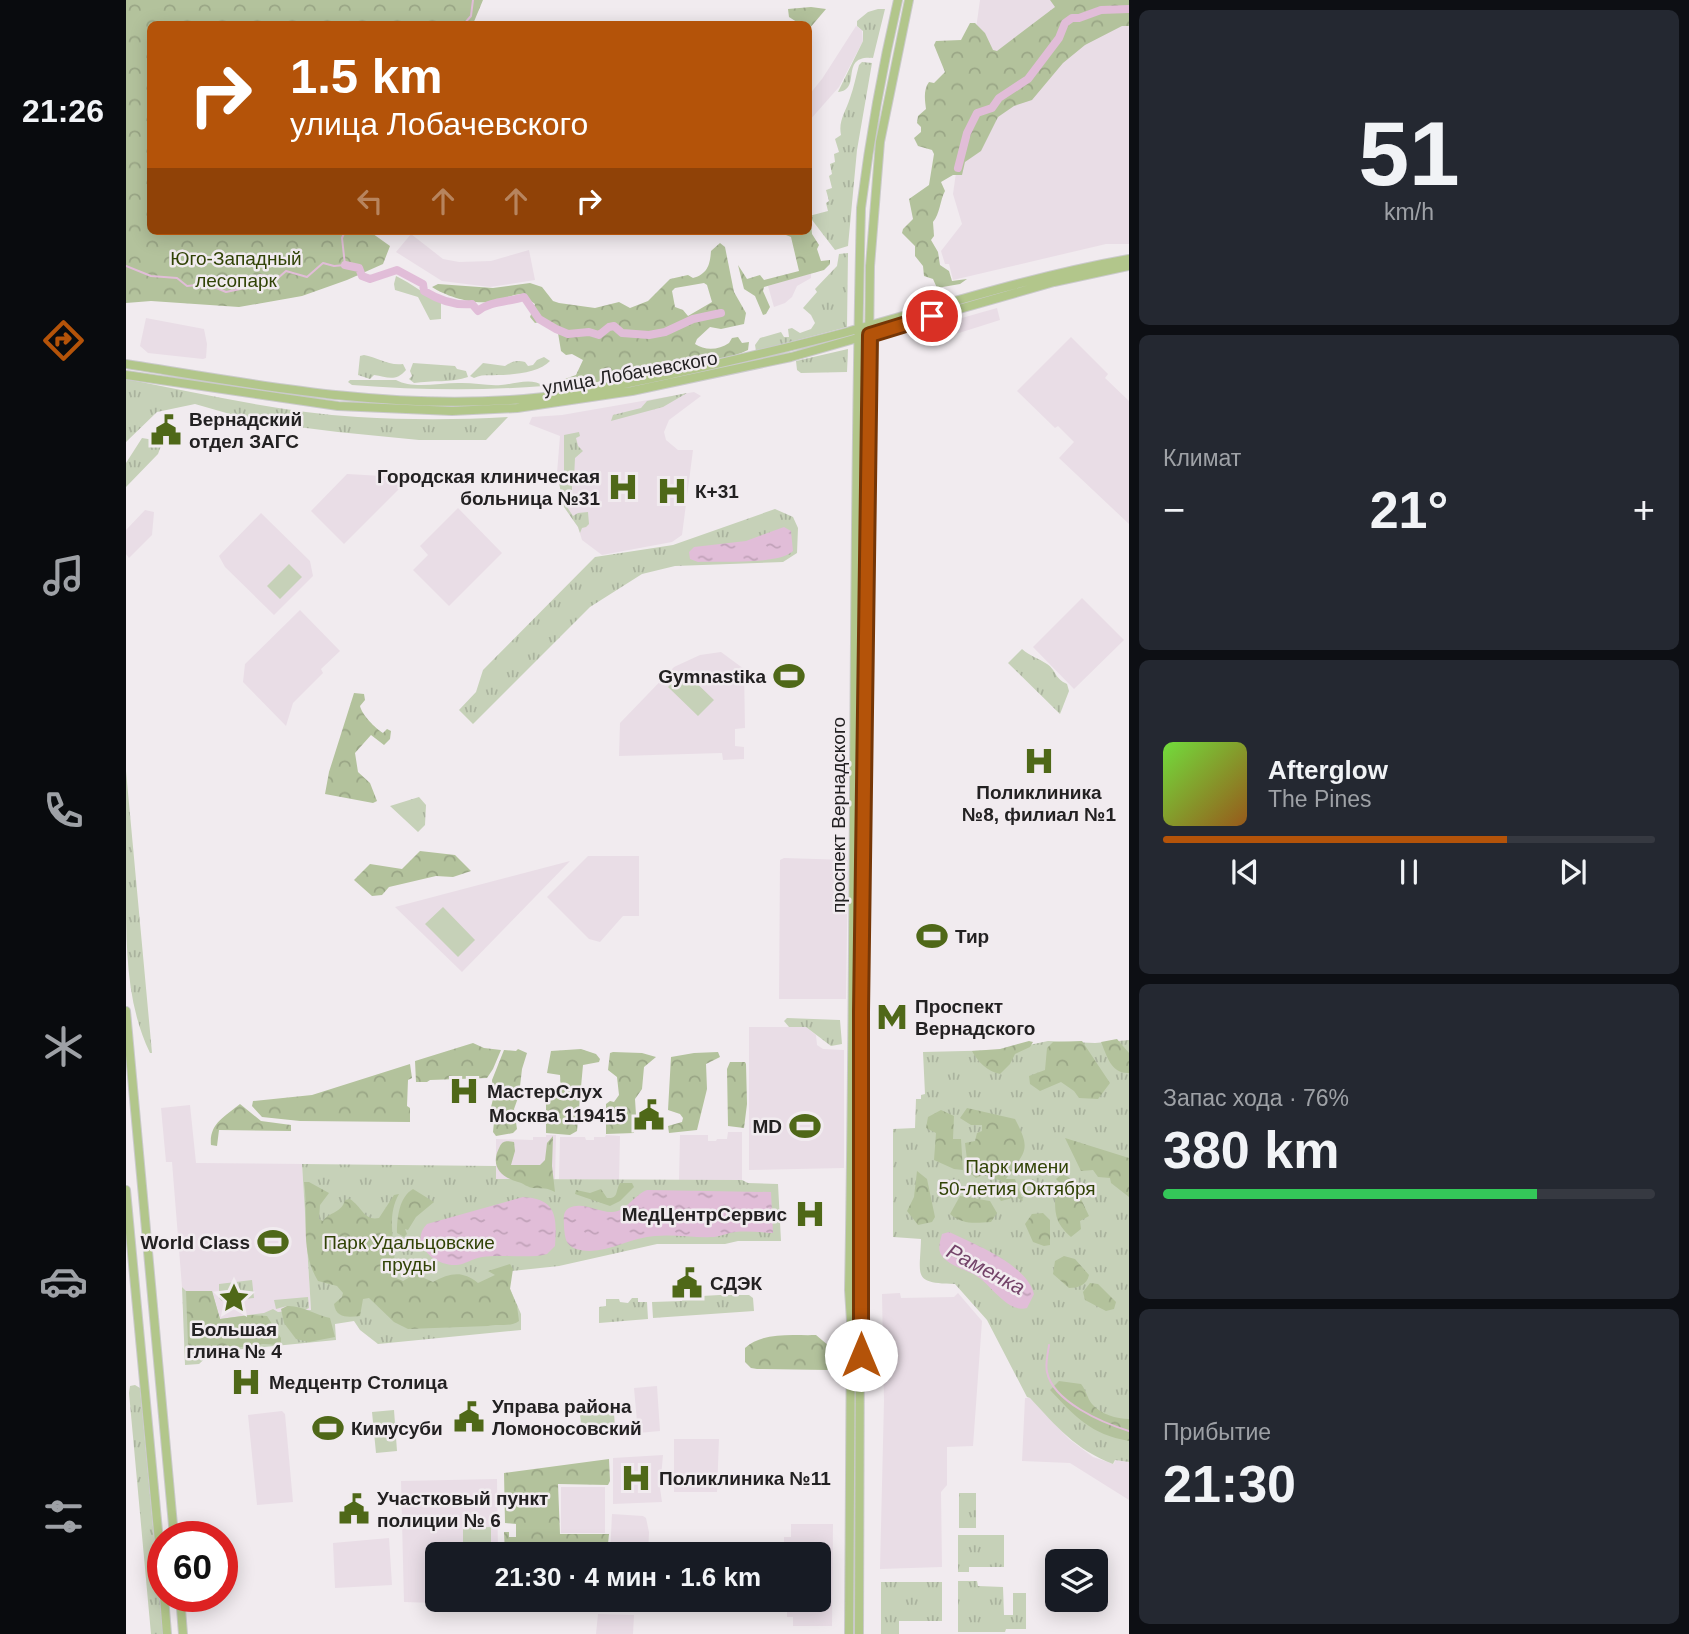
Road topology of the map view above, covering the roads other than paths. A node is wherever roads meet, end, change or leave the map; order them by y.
1 (898, 0) edge
2 (909, 0) edge
3 (1129, 259) edge
4 (1129, 266) edge
5 (870, 325) junction
6 (858, 328) junction
7 (870, 335) junction
8 (858, 339) junction
9 (126, 364) edge
10 (126, 374) edge
11 (126, 1011) edge
12 (126, 1190) edge
13 (157, 1521) edge
14 (173, 1521) edge
15 (165, 1612) edge
16 (181, 1612) edge
17 (167, 1634) edge
18 (183, 1634) edge
19 (849, 1634) edge
20 (859, 1634) edge

1 - 6 main road, проспект Вернадского
2 - 5 main road, проспект Вернадского
3 - 5 main road, улица Лобачевского
4 - 7 main road, улица Лобачевского
5 - 6 main road, улица Лобачевского
5 - 7 main road, проспект Вернадского
6 - 8 main road, проспект Вернадского
6 - 9 main road, улица Лобачевского
7 - 8 main road, улица Лобачевского
7 - 20 main road, проспект Вернадского
8 - 10 main road, улица Лобачевского
8 - 19 main road, проспект Вернадского
11 - 14 main road
12 - 13 main road
15 - 17 main road
16 - 18 main road

